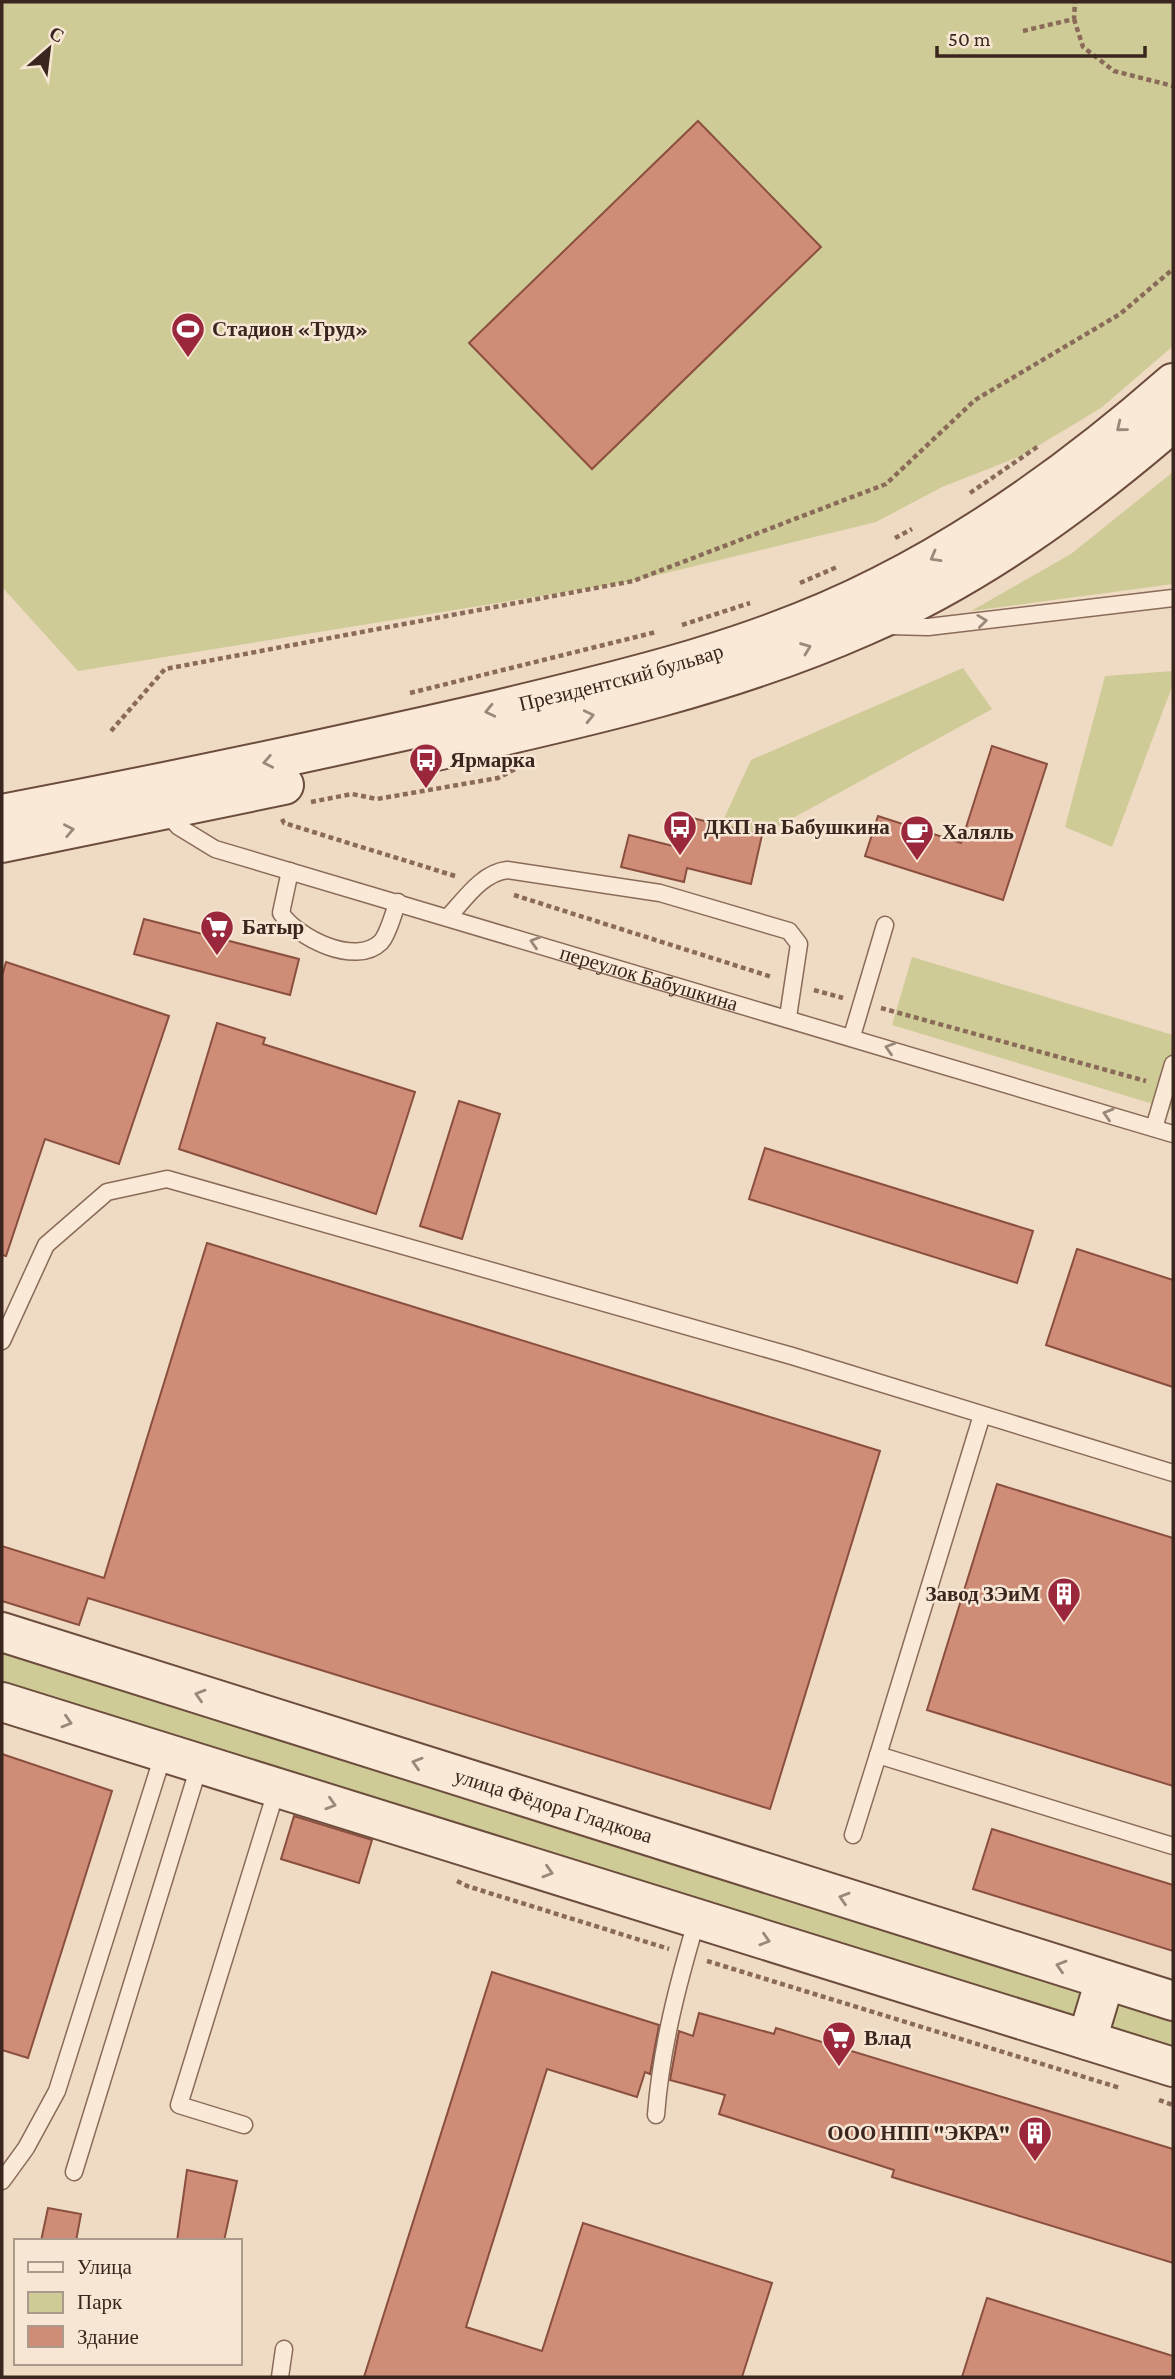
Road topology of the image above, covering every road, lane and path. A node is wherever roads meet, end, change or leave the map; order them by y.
1 (1075, 2) edge
2 (1074, 19) junction
3 (1023, 31) dead end
4 (1173, 86) edge
5 (1173, 269) edge
6 (1173, 383) edge
7 (1173, 422) edge
8 (1021, 456) dead end
9 (965, 497) dead end
10 (920, 524) dead end
11 (887, 543) dead end
12 (839, 566) dead end
13 (789, 589) dead end
14 (1173, 598) edge
15 (752, 602) dead end
16 (681, 626) dead end
17 (865, 626) junction
18 (669, 629) dead end
19 (403, 695) dead end
20 (111, 731) dead end
21 (527, 763) dead end
22 (157, 798) junction
23 (303, 804) dead end
24 (278, 809) dead end
25 (2, 814) edge
26 (2, 843) edge
27 (290, 871) junction
28 (479, 884) junction
29 (398, 902) junction
30 (449, 916) junction
31 (885, 925) dead end
32 (792, 983) junction
33 (861, 1003) junction
34 (788, 1017) junction
35 (852, 1036) junction
36 (1173, 1064) edge
37 (1166, 1087) junction
38 (1154, 1128) junction
39 (1173, 1134) edge
40 (2, 1340) edge
41 (982, 1415) junction
42 (1173, 1473) edge
43 (2, 1632) edge
44 (2, 1702) edge
45 (164, 1752) junction
46 (878, 1755) junction
47 (200, 1763) junction
48 (277, 1787) junction
49 (853, 1835) dead end
50 (1173, 1846) edge
51 (698, 1919) junction
52 (1105, 1980) junction
53 (1173, 2001) edge
54 (1087, 2040) junction
55 (1173, 2067) edge
56 (656, 2115) dead end
57 (244, 2125) dead end
58 (74, 2172) dead end
59 (2, 2181) edge
60 (284, 2349) dead end
61 (280, 2377) edge

1 - 2 path
2 - 3 path
2 - 4 path
5 - 20 path
6 -> 22 main road, Президентский бульвар
7 - 17 main road, Президентский бульвар
8 - 9 path
10 - 11 path
12 - 13 path
17 -> 14 lane
15 - 16 path
22 -> 17 main road, Президентский бульвар
18 - 19 path
21 - 23 path
22 - 25 main road, Президентский бульвар
26 -> 22 main road, Президентский бульвар
22 - 27 lane, переулок Бабушкина
24 - 28 path
27 - 29 lane, переулок Бабушкина
27 - 29 lane
28 - 30 lane
28 - 32 path
28 - 32 lane
29 - 30 lane, переулок Бабушкина
34 -> 30 lane, переулок Бабушкина
31 - 33 lane
32 - 33 path
32 - 34 lane
33 - 35 lane
33 - 37 path
34 - 35 lane, переулок Бабушкина
38 -> 35 lane, переулок Бабушкина
36 - 37 lane
37 - 38 lane
38 - 39 lane, переулок Бабушкина
40 - 41 lane
41 - 42 lane
41 - 46 lane
52 -> 43 main road, улица Фёдора Гладкова
44 -> 45 main road
45 - 47 main road
45 - 59 lane
46 - 49 lane
46 - 50 lane
47 - 48 main road
47 - 58 lane
48 -> 51 main road
48 - 57 lane
51 -> 54 main road
51 - 56 lane
52 - 53 main road, улица Фёдора Гладкова
52 - 54 main road
54 - 55 main road
60 - 61 lane

